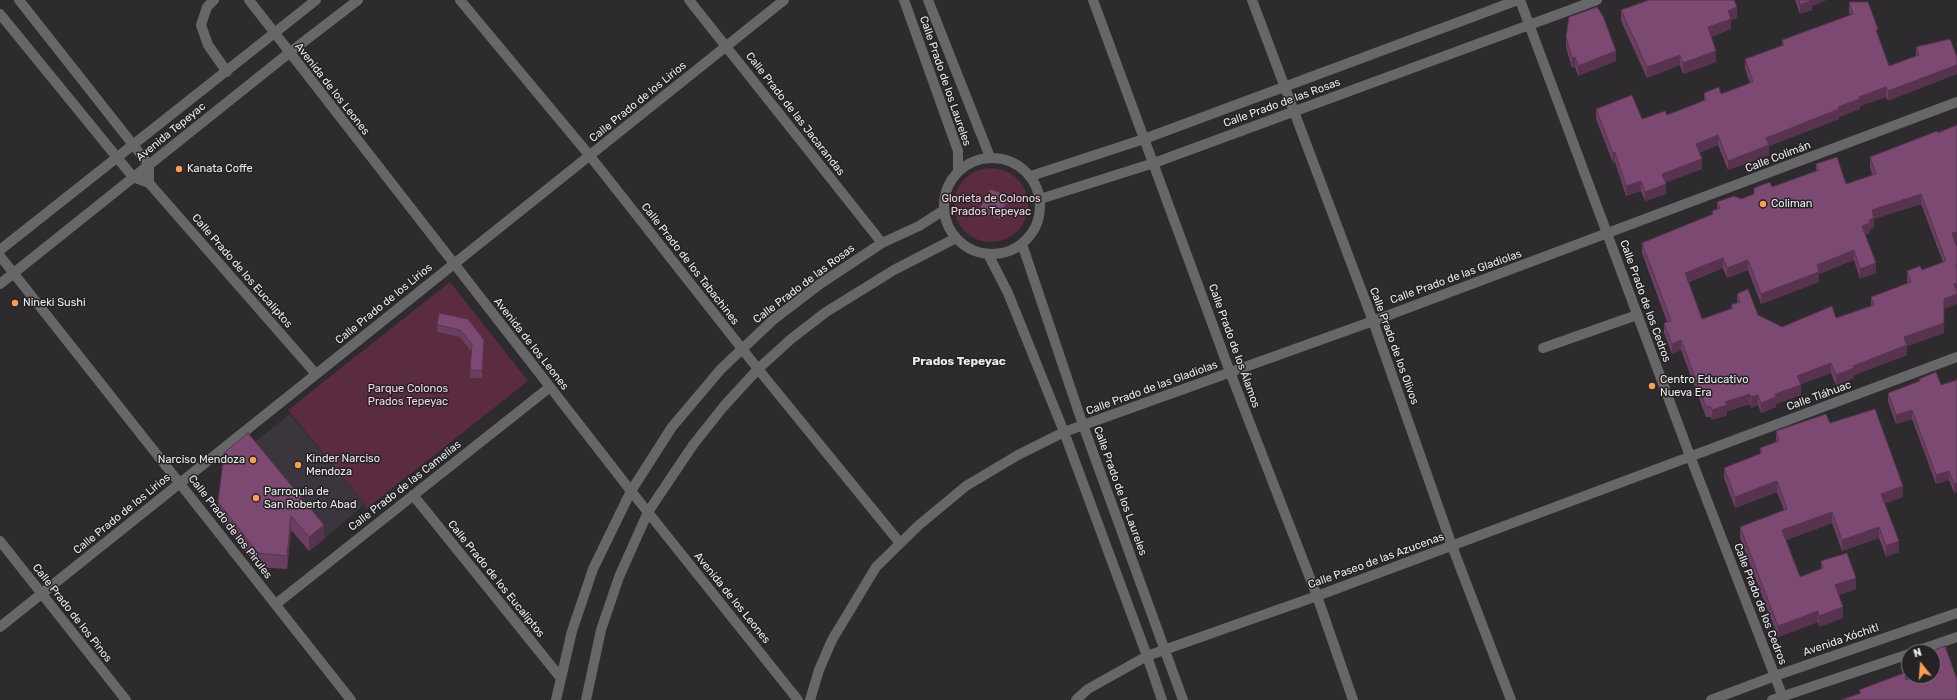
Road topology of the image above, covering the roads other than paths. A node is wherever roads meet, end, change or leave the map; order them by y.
1 (19, 0) edge
2 (214, 0) edge
3 (249, 0) edge
4 (316, 0) edge
5 (358, 0) edge
6 (460, 0) edge
7 (689, 0) edge
8 (784, 0) edge
9 (904, 0) edge
10 (928, 0) edge
11 (1093, 0) edge
12 (1252, 0) edge
13 (1519, 0) edge
14 (1597, 0) edge
15 (0, 14) edge
16 (1529, 25) junction
17 (274, 33) junction
18 (727, 46) junction
19 (289, 53) junction
20 (227, 72) junction
21 (1284, 87) junction
22 (1957, 102) edge
23 (1293, 112) junction
24 (1144, 139) junction
25 (133, 145) junction
26 (590, 156) junction
27 (117, 158) junction
28 (990, 158) junction
29 (1154, 163) junction
30 (149, 165) junction
31 (958, 171) junction
32 (1031, 176) junction
33 (133, 177) junction
34 (149, 183) junction
35 (1040, 199) junction
36 (944, 210) junction
37 (1607, 234) junction
38 (956, 238) junction
39 (882, 242) junction
40 (1022, 244) junction
41 (0, 250) edge
42 (988, 254) junction
43 (0, 256) edge
44 (454, 264) junction
45 (13, 273) junction
46 (0, 284) edge
47 (1637, 314) junction
48 (1373, 321) junction
49 (741, 348) junction
50 (1543, 348) dead end
51 (1957, 357) edge
52 (758, 369) junction
53 (1230, 372) junction
54 (316, 374) junction
55 (550, 387) junction
56 (1083, 425) junction
57 (1064, 432) junction
58 (1690, 456) junction
59 (179, 483) junction
60 (631, 491) junction
61 (413, 495) junction
62 (648, 512) junction
63 (0, 541) edge
64 (900, 543) junction
65 (1452, 546) junction
66 (41, 594) junction
67 (1317, 596) junction
68 (276, 604) junction
69 (1957, 613) edge
70 (0, 627) edge
71 (1957, 637) edge
72 (1937, 644) edge
73 (1165, 649) junction
74 (1147, 656) junction
75 (1901, 657) edge
76 (1775, 676) junction
77 (560, 677) junction
78 (1783, 698) edge
79 (126, 700) edge
80 (351, 700) edge
81 (556, 700) edge
82 (586, 700) edge
83 (798, 700) edge
84 (810, 700) edge
85 (1076, 700) edge
86 (1162, 700) edge
87 (1183, 700) edge
88 (1353, 700) edge
89 (1511, 700) edge
90 (1711, 700) edge
91 (1772, 700) edge

1 - 25 street
2 - 20 street
3 - 17 street, Avenida de los Leones
4 - 17 street, Avenida Tepeyac
5 - 19 street, Avenida Tepeyac
6 - 26 street, Calle Prado de los Tabachines
7 - 18 street, Calle Prado de las Jacarandas
8 - 18 street, Calle Prado de los Lirios
9 - 31 street, Calle Prado de los Laureles
10 - 28 street, Calle Prado de los Laureles
11 - 24 street, Calle Prado de los Álamos
12 - 21 street, Calle Prado de los Olivos
13 - 16 street, Calle Prado de los Cedros
13 - 21 street, Calle Prado de las Rosas
14 - 16 street, Calle Prado de las Rosas
15 - 27 street, Calle Prado de los Eucaliptos
16 - 23 street, Calle Prado de las Rosas
16 - 37 street, Calle Prado de los Cedros
17 - 19 street, Avenida de los Leones
17 - 20 street, Avenida Tepeyac
18 - 26 street, Calle Prado de los Lirios
18 - 39 street, Calle Prado de las Jacarandas
19 - 30 street, Avenida Tepeyac
19 - 44 street, Avenida de los Leones
20 - 25 street, Avenida Tepeyac
21 - 23 street, Calle Prado de los Olivos
21 - 24 street, Calle Prado de las Rosas
22 - 37 street, Calle Colimán
23 - 29 street, Calle Prado de las Rosas
23 - 48 street, Calle Prado de los Olivos
24 - 29 street, Calle Prado de los Álamos
24 - 32 street, Calle Prado de las Rosas
25 - 27 street, Avenida Tepeyac
25 - 30 street
26 - 44 street, Calle Prado de los Lirios
26 - 49 street, Calle Prado de los Tabachines
27 - 33 street, Calle Prado de los Eucaliptos
27 - 41 street, Avenida Tepeyac
28 - 31 street
28 - 32 street
29 - 35 street, Calle Prado de las Rosas
29 - 53 street, Calle Prado de los Álamos
30 - 33 street, Avenida Tepeyac
30 - 34 street
31 - 36 street
32 - 35 street
33 - 34 street, Calle Prado de los Eucaliptos
33 - 45 street, Avenida Tepeyac
34 - 54 street, Calle Prado de los Eucaliptos
35 - 40 street
36 - 38 street
36 - 39 street, Calle Prado de las Rosas
37 - 47 street, Calle Prado de los Cedros
37 - 48 street, Calle Prado de las Gladiolas
38 - 42 street
38 - 52 street
39 - 49 street, Calle Prado de las Rosas
40 - 42 street
40 - 56 street, Calle Prado de los Laureles
42 - 57 street
43 - 45 street, Calle Prado de los Pirules
44 - 54 street, Calle Prado de los Lirios
44 - 55 street, Avenida de los Leones
45 - 46 street, Avenida Tepeyac
45 - 59 street, Calle Prado de los Pirules
47 - 50 street
47 - 58 street, Calle Prado de los Cedros
48 - 53 street, Calle Prado de las Gladiolas
48 - 65 street, Calle Prado de los Olivos
49 - 52 street, Calle Prado de los Tabachines
49 - 60 street, Calle Prado de las Rosas
51 - 58 street, Calle Tláhuac
52 - 62 street
52 - 64 street, Calle Prado de los Tabachines
53 - 56 street, Calle Prado de las Gladiolas
53 - 67 street, Calle Prado de los Álamos
54 - 59 street, Calle Prado de los Lirios
55 - 60 street, Avenida de los Leones
55 - 61 street, Calle Prado de las Camelias
56 - 57 street, Calle Prado de las Gladiolas
56 - 73 street, Calle Prado de los Laureles
57 - 64 street, Calle Prado de las Gladiolas
57 - 74 street
58 - 65 street, Calle Paseo de las Azucenas
58 - 76 street, Calle Prado de los Cedros
59 - 66 street, Calle Prado de los Lirios
59 - 68 street, Calle Prado de los Pirules
60 - 62 street, Avenida de los Leones
60 - 77 street, Calle Prado de las Rosas
61 - 68 street, Calle Prado de las Camelias
61 - 77 street, Calle Prado de los Eucaliptos
62 - 82 street
62 - 83 street, Avenida de los Leones
63 - 66 street, Calle Prado de los Pinos
64 - 84 street, Calle Prado de las Gladiolas
65 - 67 street, Calle Paseo de las Azucenas
65 - 89 street, Calle Prado de los Olivos
66 - 70 street, Calle Prado de los Lirios
66 - 79 street, Calle Prado de los Pinos
67 - 73 street, Calle Paseo de las Azucenas
67 - 88 street, Calle Prado de los Álamos
68 - 80 street, Calle Prado de los Pirules
69 - 76 street, Avenida Xóchitl
71 - 72 street
73 - 74 street, Calle Paseo de las Azucenas
73 - 87 street, Calle Prado de los Laureles
74 - 85 street, Calle Paseo de las Azucenas
74 - 86 street
75 - 78 street
76 - 78 street, Calle Prado de los Cedros
76 - 90 street, Avenida Xóchitl
77 - 81 street, Calle Prado de las Rosas
78 - 91 street

